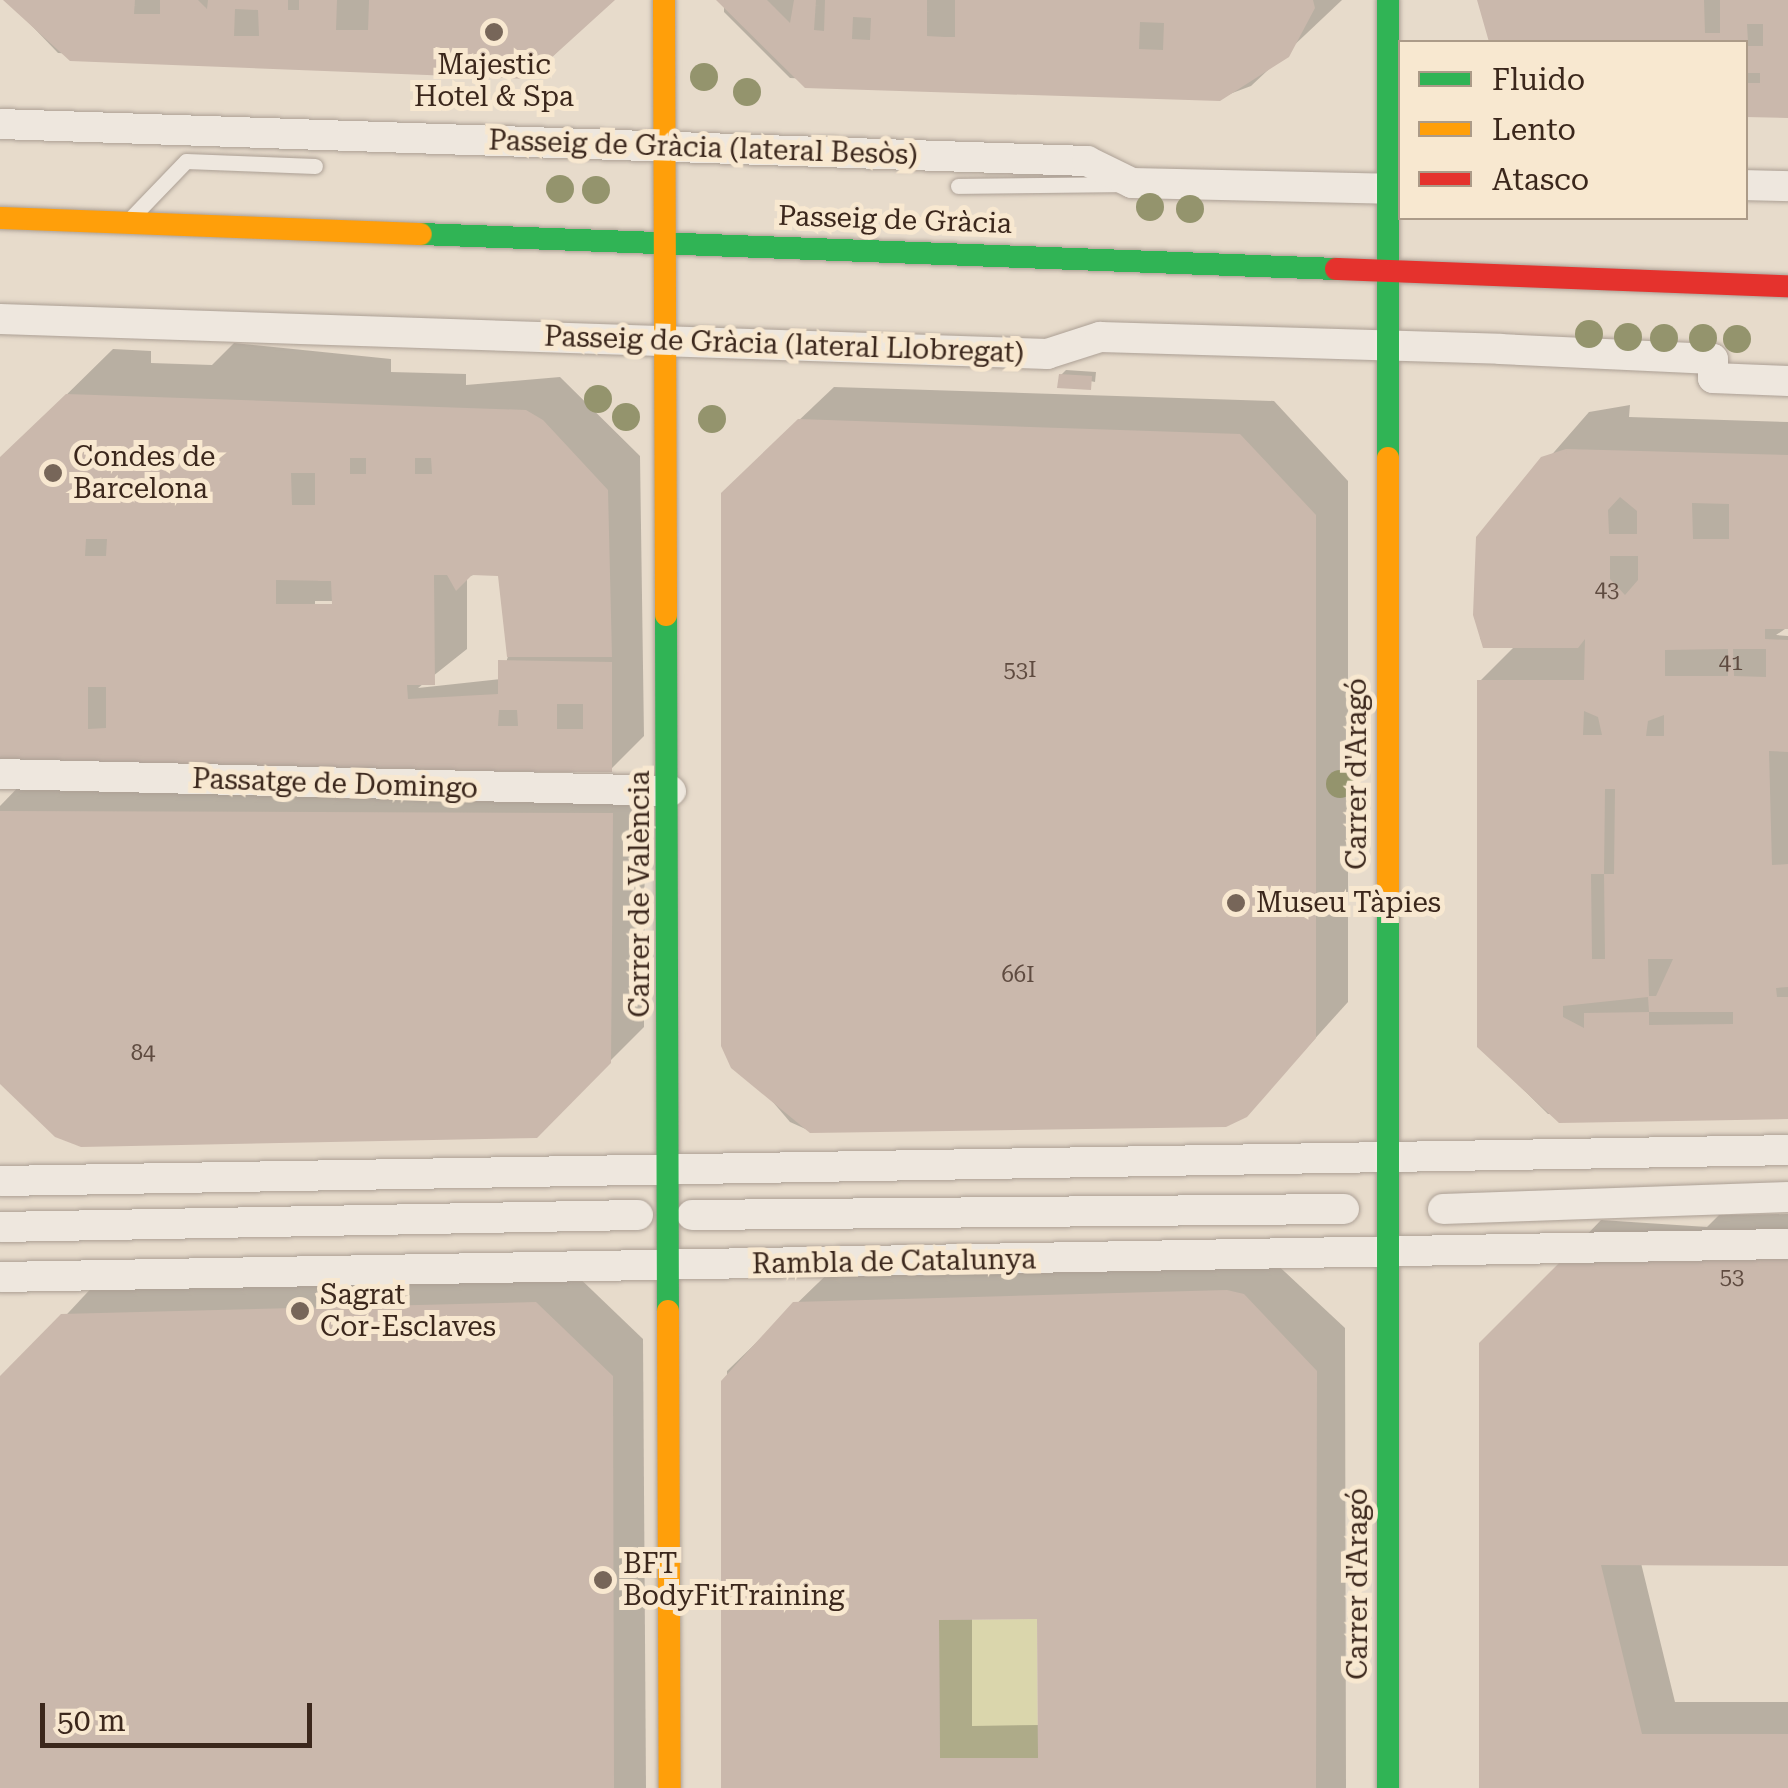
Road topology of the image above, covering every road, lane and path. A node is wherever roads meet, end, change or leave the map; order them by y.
1 (664, 0) edge
2 (1388, 0) edge
3 (0, 124) edge
4 (666, 147) junction
5 (315, 166) dead end
6 (1132, 183) junction
7 (1748, 184) edge
8 (958, 186) dead end
9 (1788, 186) edge
10 (1394, 188) edge
11 (0, 218) edge
12 (126, 222) junction
13 (667, 240) junction
14 (1384, 272) junction
15 (1788, 286) edge
16 (0, 319) edge
17 (668, 342) junction
18 (1386, 349) junction
19 (1788, 380) edge
20 (0, 774) edge
21 (670, 791) junction
22 (1788, 1150) edge
23 (1387, 1157) junction
24 (672, 1169) junction
25 (0, 1181) edge
26 (1788, 1196) edge
27 (1443, 1208) dead end
28 (1344, 1209) dead end
29 (638, 1215) dead end
30 (692, 1215) dead end
31 (0, 1227) edge
32 (1788, 1244) edge
33 (1388, 1252) junction
34 (672, 1266) junction
35 (0, 1277) edge
36 (670, 1788) edge
37 (1388, 1788) edge

1 - 4 street, Carrer de València
2 - 10 street, Carrer d'Aragó
3 - 4 street, Passeig de Gràcia (lateral Besòs)
4 - 6 street, Passeig de Gràcia (lateral Besòs)
4 - 13 street, Carrer de València
5 - 12 lane
6 - 8 lane
6 - 10 street, Passeig de Gràcia (lateral Besòs)
7 - 9 street
10 - 14 street, Carrer d'Aragó
11 - 12 street, Passeig de Gràcia
12 - 13 street, Passeig de Gràcia
13 - 14 street, Passeig de Gràcia
13 - 17 street, Carrer de València
14 - 15 street, Passeig de Gràcia
14 - 18 street, Carrer d'Aragó
16 - 17 street, Passeig de Gràcia (lateral Llobregat)
17 - 18 street, Passeig de Gràcia (lateral Llobregat)
17 - 21 street, Carrer de València
18 - 19 street, Passeig de Gràcia (lateral Llobregat)
18 - 23 street, Carrer d'Aragó
20 - 21 street, Passatge de Domingo
21 - 24 street, Carrer de València
22 - 23 street
23 - 24 street
23 - 33 street, Carrer d'Aragó
24 - 25 street
24 - 34 street, Carrer de València
26 - 27 street
28 - 30 street, Rambla de Catalunya
29 - 31 street
32 - 33 street, Rambla de Catalunya
33 - 34 street, Rambla de Catalunya
33 - 37 street, Carrer d'Aragó
34 - 35 street, Rambla de Catalunya
34 - 36 street, Carrer de València

